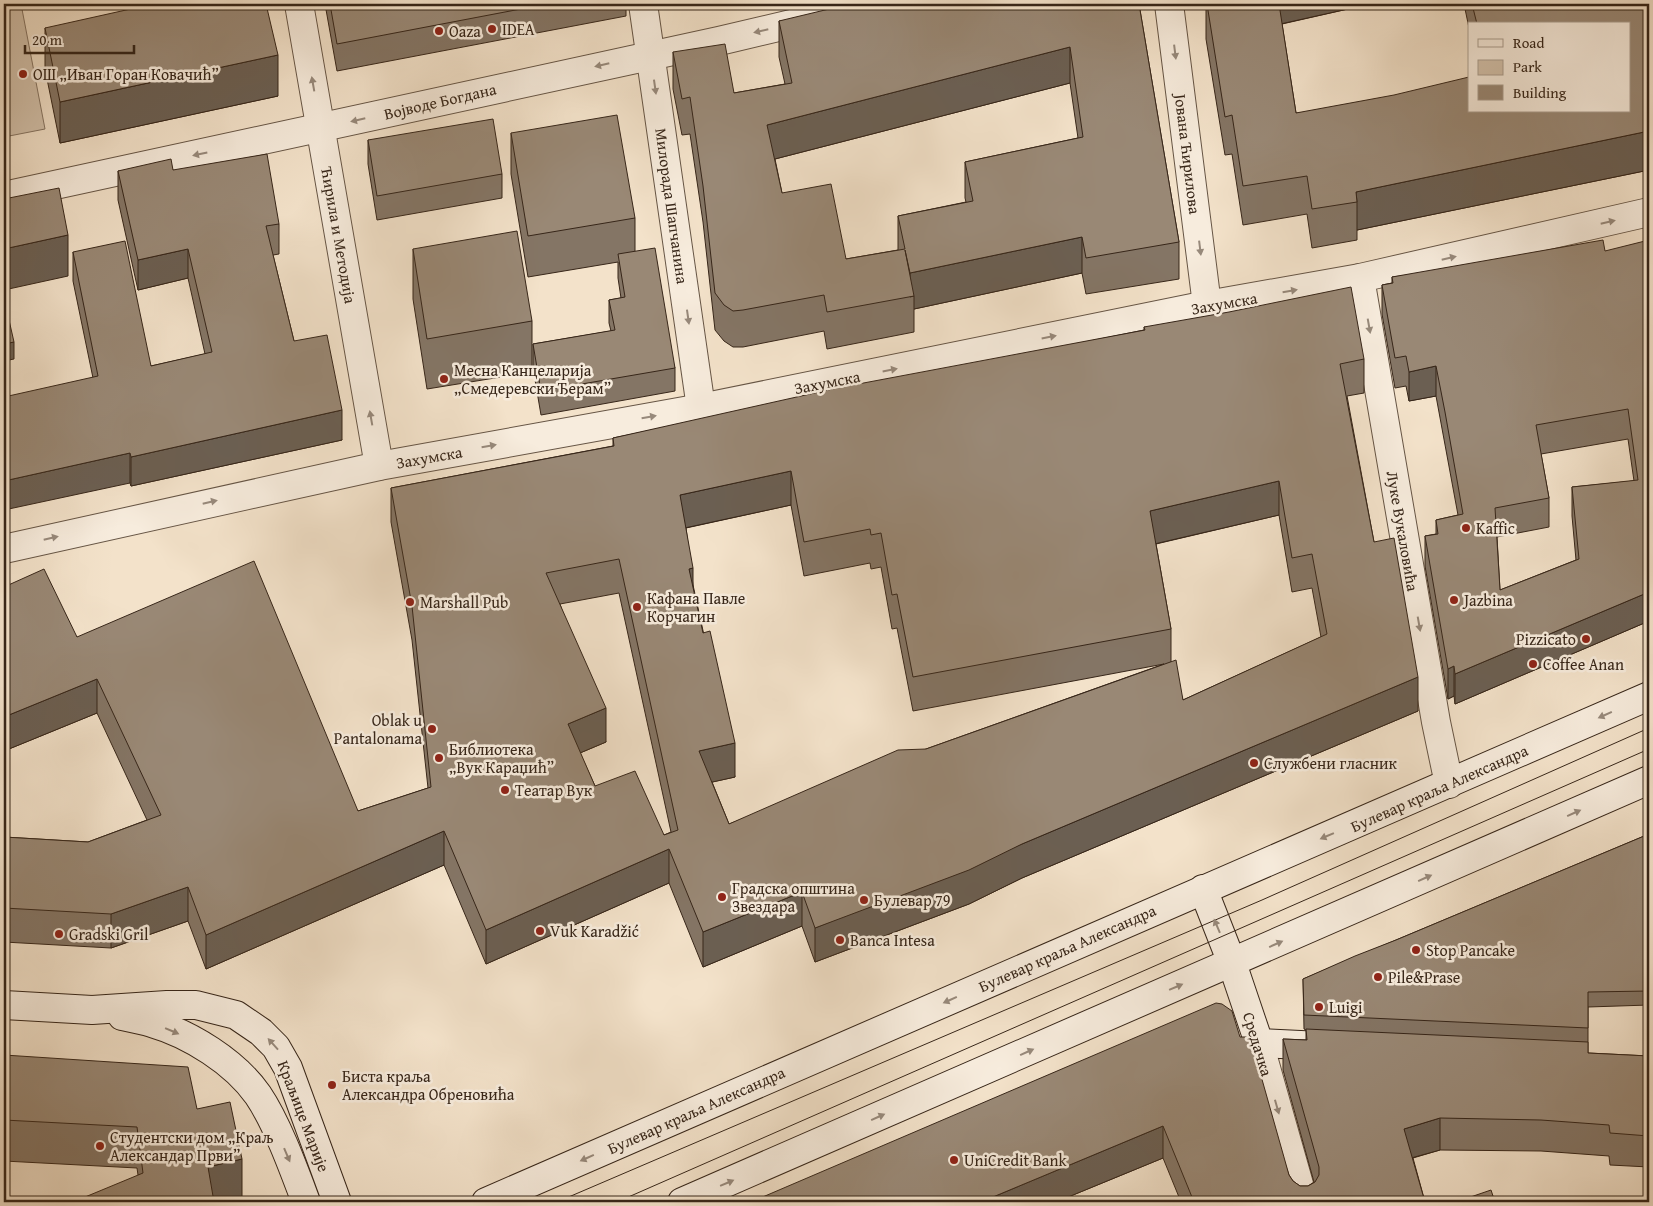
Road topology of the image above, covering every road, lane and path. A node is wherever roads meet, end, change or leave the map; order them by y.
1 (299, 4) edge
2 (643, 4) edge
3 (876, 4) edge
4 (1169, 4) edge
5 (650, 55) junction
6 (321, 128) junction
7 (4, 196) edge
8 (1649, 212) edge
9 (1360, 278) junction
10 (1207, 305) junction
11 (701, 408) junction
12 (379, 466) junction
13 (4, 549) edge
14 (1649, 696) edge
15 (1649, 780) edge
16 (1449, 784) junction
17 (1203, 889) junction
18 (1232, 963) junction
19 (4, 1005) edge
20 (92, 1010) junction
21 (1259, 1043) junction
22 (1347, 1048) edge
23 (306, 1202) edge
24 (336, 1202) edge
25 (486, 1202) edge
26 (682, 1202) edge
27 (1304, 1202) edge

6 -> 1 street, Ћирила и Методија
2 - 5 street, Милорада Шапчанина
3 -> 5 street, Војводе Богдана
4 -> 10 street, Јована Ћирилова
5 -> 6 street, Војводе Богдана
5 -> 11 street, Милорада Шапчанина
6 -> 7 street, Војводе Богдана
12 -> 6 street, Ћирила и Методија
9 -> 8 street, Захумска
10 -> 9 street, Захумска
9 -> 16 street, Луке Вукаловића
11 -> 10 street, Захумска
12 -> 11 street, Захумска
13 -> 12 street, Захумска
14 -> 16 street, Булевар краља Александра
18 -> 15 street
16 -> 17 street, Булевар краља Александра
18 -> 17 street, Средачка
17 -> 25 street, Булевар краља Александра
18 - 21 street, Средачка
26 -> 18 street
19 - 20 street, Краљице Марије
20 -> 23 street, Краљице Марије
24 -> 20 street, Краљице Марије
21 - 22 street
21 -> 27 street, Средачка

